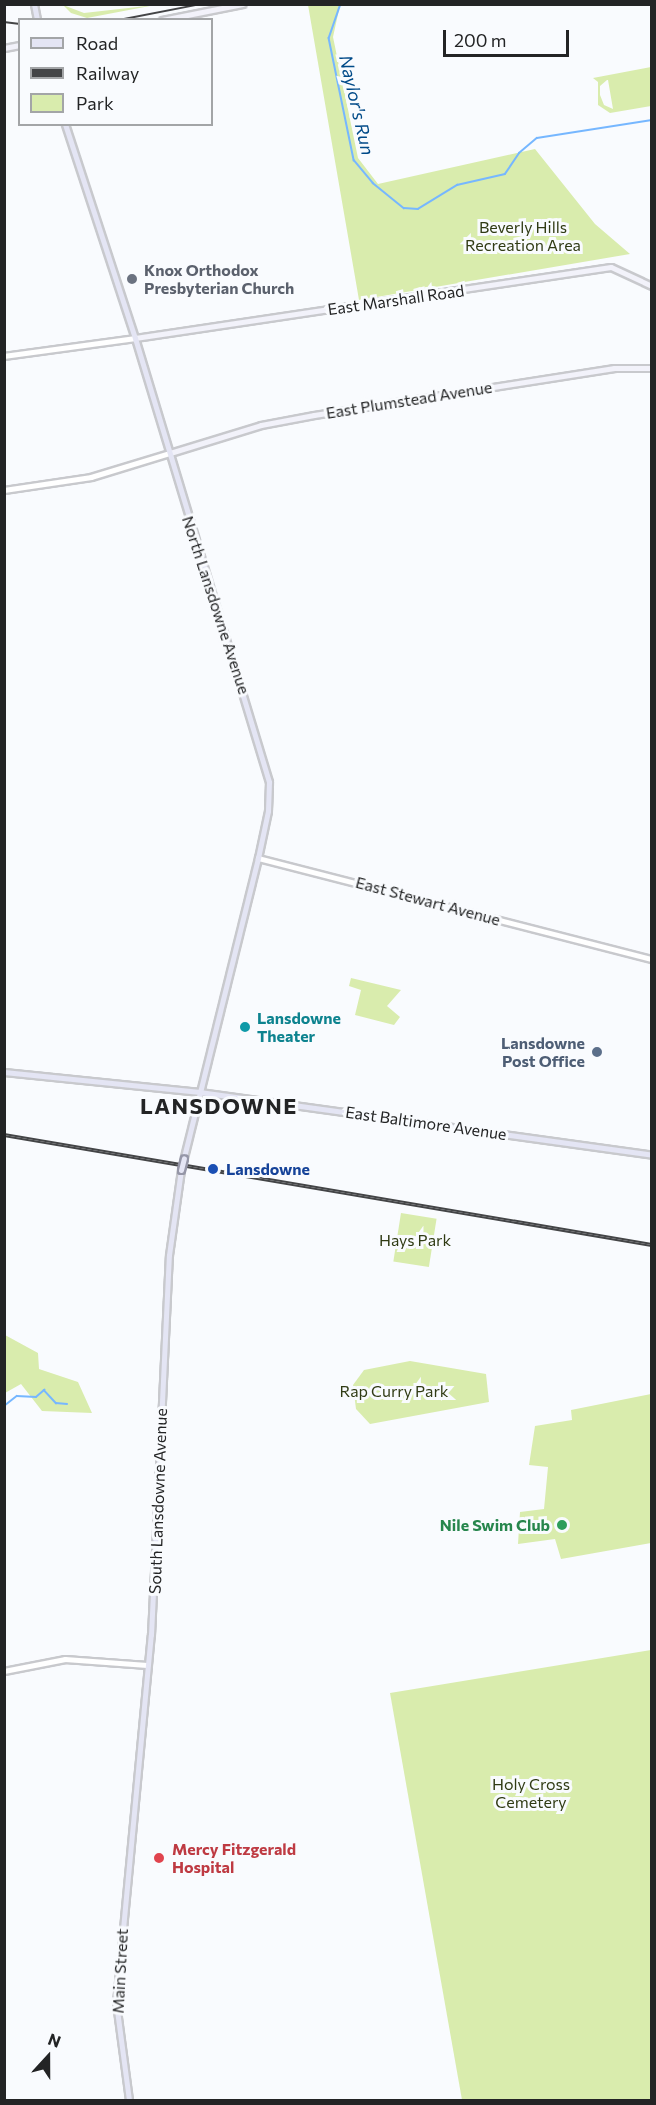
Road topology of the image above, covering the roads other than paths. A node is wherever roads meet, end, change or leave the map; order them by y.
1 (242, 4) edge
2 (172, 18) edge
3 (66, 126) edge
4 (651, 286) edge
5 (135, 338) junction
6 (4, 356) edge
7 (651, 368) edge
8 (170, 453) junction
9 (4, 490) edge
10 (258, 858) junction
11 (651, 959) edge
12 (4, 1072) edge
13 (200, 1092) junction
14 (651, 1155) edge
15 (147, 1665) junction
16 (4, 1671) edge
17 (124, 1912) joint
18 (129, 2100) edge

1 - 2 main road
3 - 5 main road, North Lansdowne Avenue
4 - 5 main road, East Marshall Road
5 - 6 street
5 - 8 main road, North Lansdowne Avenue
7 - 8 main road, East Plumstead Avenue
8 - 9 street
8 - 10 main road, North Lansdowne Avenue
10 - 11 street, East Stewart Avenue
10 - 13 main road, North Lansdowne Avenue
12 - 13 main road, East Baltimore Avenue
13 - 14 main road, East Baltimore Avenue
13 - 15 main road, South Lansdowne Avenue, bridge
15 - 16 street
15 - 17 main road, South Lansdowne Avenue
17 - 18 main road, Main Street

